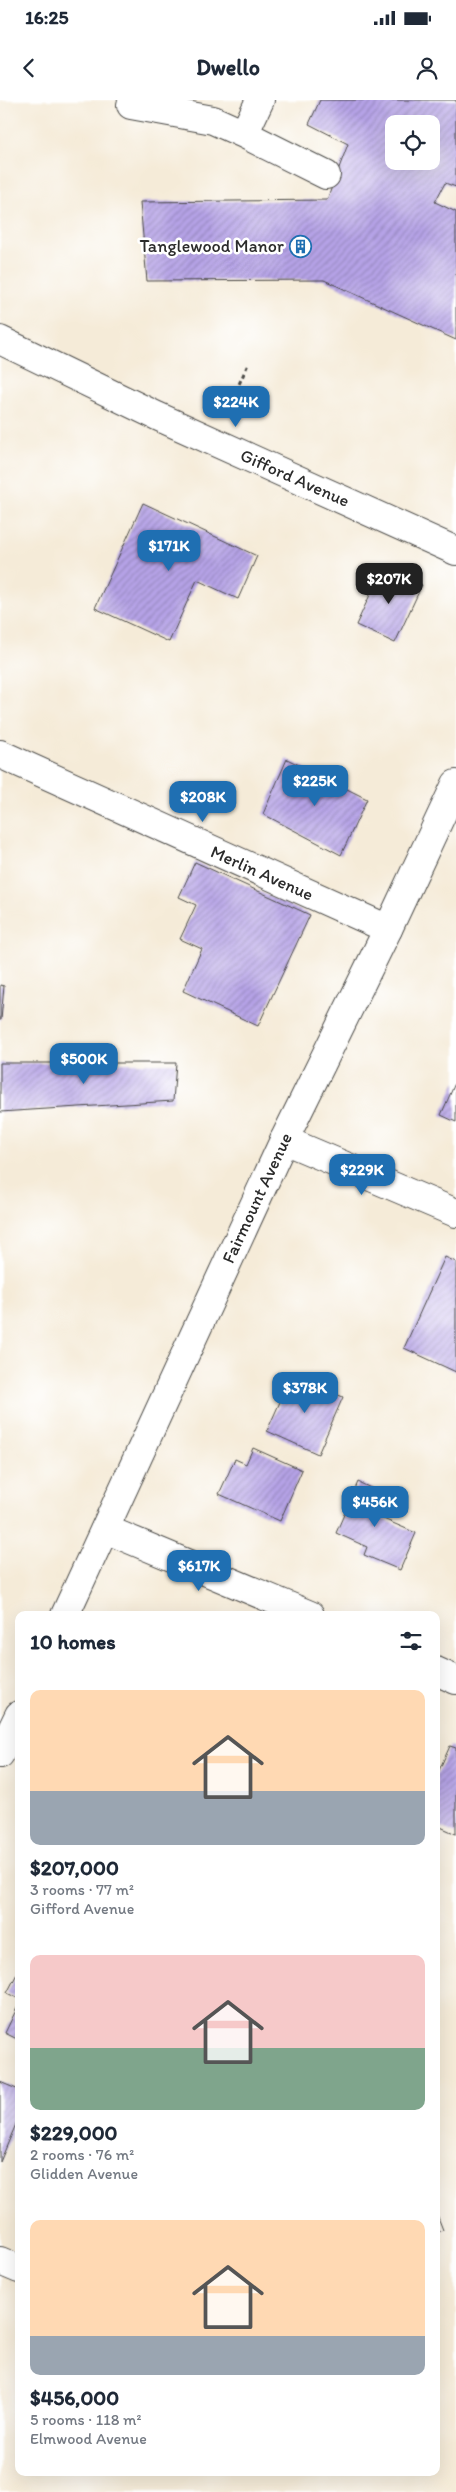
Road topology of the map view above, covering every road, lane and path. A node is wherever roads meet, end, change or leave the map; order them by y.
1 (260, 100) edge
2 (131, 105) dead end
3 (244, 134) junction
4 (326, 175) dead end
5 (0, 340) edge
6 (249, 362) dead end
7 (213, 441) junction
8 (456, 551) edge
9 (0, 754) edge
10 (456, 784) edge
11 (388, 929) junction
12 (284, 1140) junction
13 (456, 1213) edge
14 (105, 1529) junction
15 (67, 1611) edge
16 (300, 1611) edge
17 (440, 1673) edge
18 (456, 1680) edge
19 (11, 1719) edge
20 (0, 1754) edge
21 (0, 2261) edge
22 (15, 2267) edge

1 - 3 street
2 - 3 street
3 - 4 street
5 - 7 street, Gifford Avenue
6 - 7 path
7 - 8 street, Gifford Avenue
9 - 11 street, Merlin Avenue
10 - 11 street, Fairmount Avenue
11 - 12 street, Fairmount Avenue
12 - 13 street
12 - 14 street, Fairmount Avenue
14 - 15 street, Fairmount Avenue
14 - 16 street
17 - 18 street
19 - 20 street
21 - 22 street

